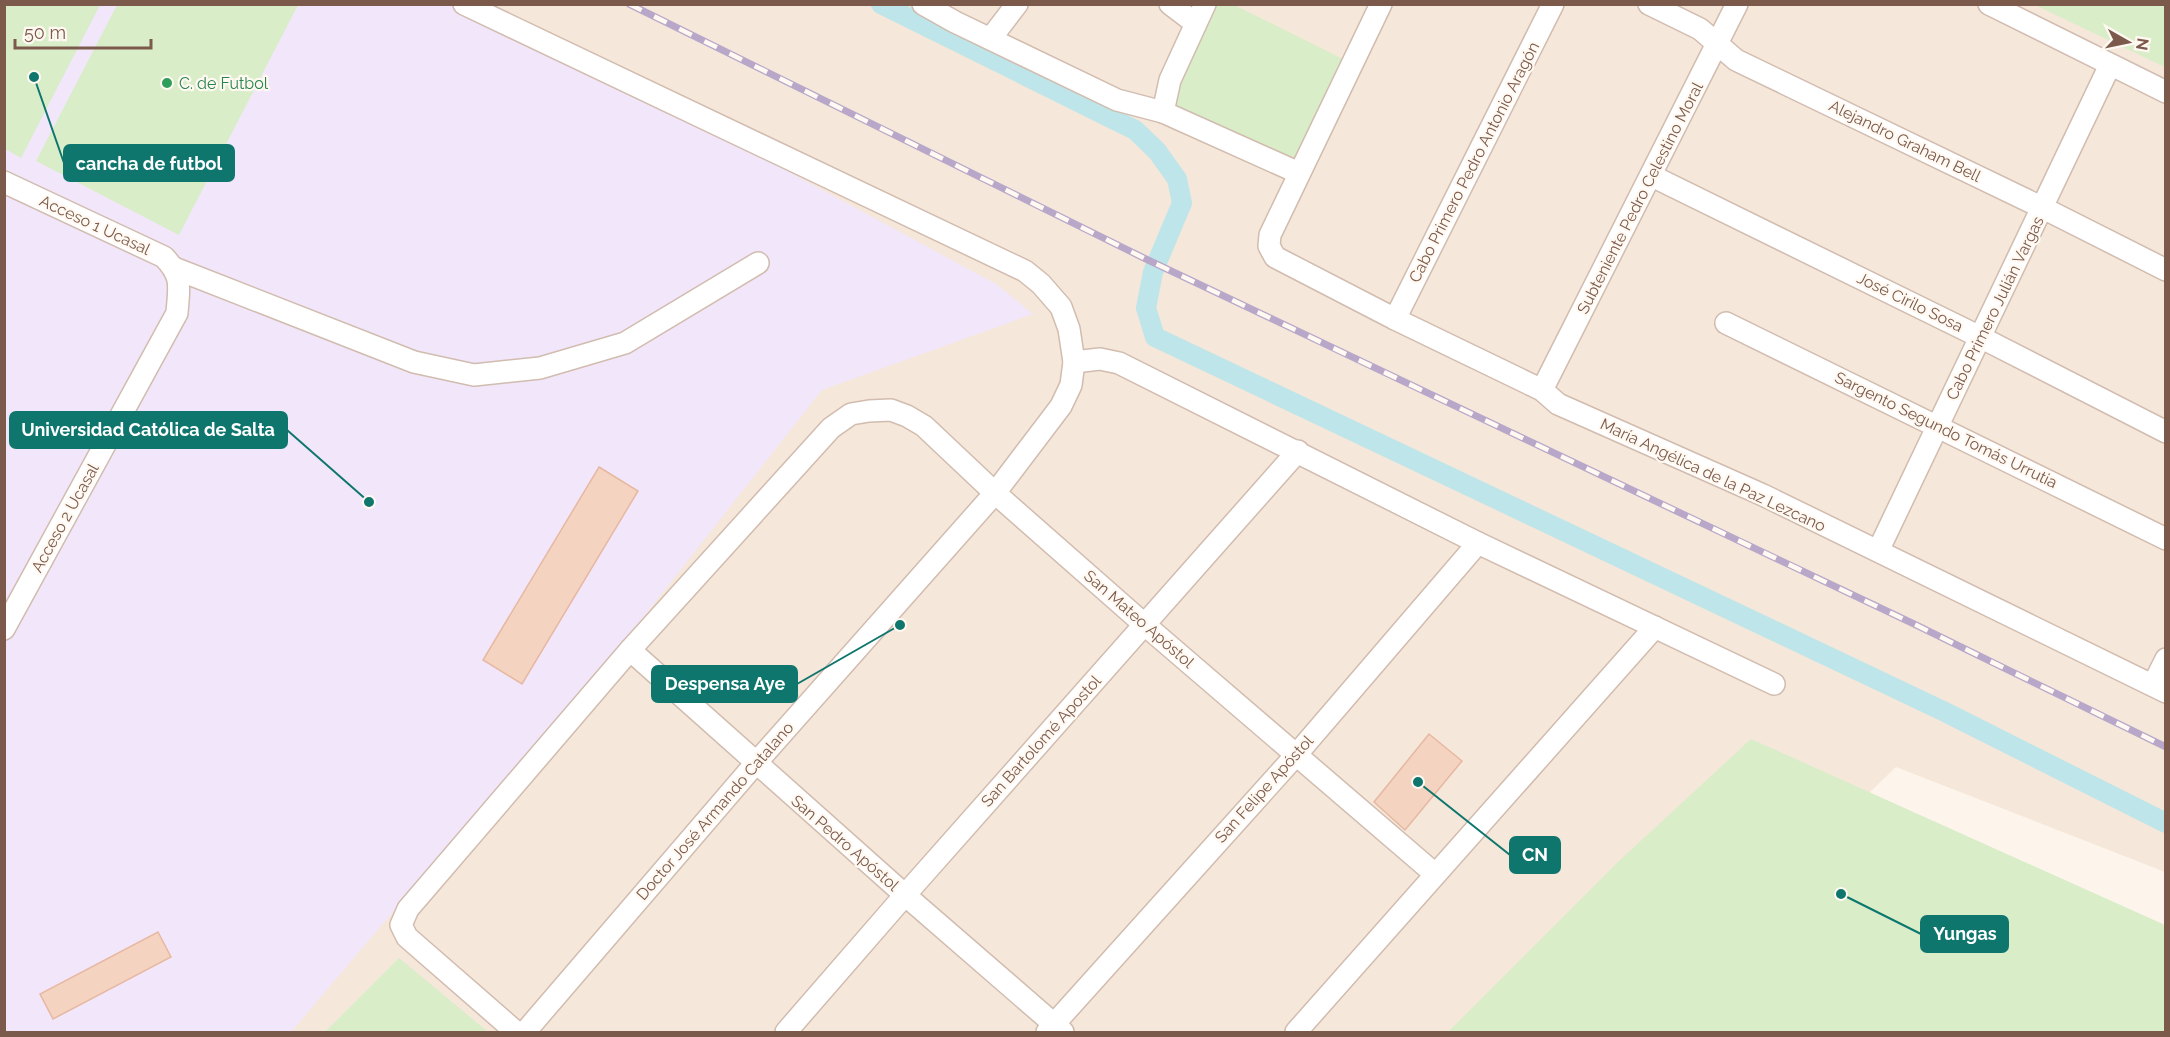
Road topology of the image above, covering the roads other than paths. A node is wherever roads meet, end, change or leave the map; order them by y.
1 (464, 4) edge
2 (923, 4) edge
3 (1017, 4) edge
4 (1170, 4) edge
5 (1381, 4) edge
6 (1553, 4) edge
7 (1649, 4) edge
8 (1737, 4) edge
9 (1989, 4) edge
10 (1200, 14) edge
11 (991, 38) junction
12 (1717, 44) junction
13 (2110, 64) junction
14 (2166, 92) edge
15 (1163, 112) junction
16 (1299, 173) junction
17 (1652, 176) junction
18 (4, 182) edge
19 (2043, 208) junction
20 (758, 262) dead end
21 (174, 268) junction
22 (2166, 270) edge
23 (1395, 320) junction
24 (1726, 322) dead end
25 (1980, 337) junction
26 (1074, 362) junction
27 (1542, 390) junction
28 (1939, 425) junction
29 (2166, 432) edge
30 (1298, 451) junction
31 (995, 493) junction
32 (2166, 539) edge
33 (1478, 543) junction
34 (1878, 550) junction
35 (1145, 626) junction
36 (1655, 627) junction
37 (4, 629) edge
38 (630, 650) junction
39 (2166, 659) edge
40 (1774, 684) dead end
41 (2159, 689) edge
42 (1296, 755) junction
43 (755, 764) junction
44 (1435, 874) junction
45 (905, 895) junction
46 (1055, 1030) edge
47 (516, 1032) edge
48 (525, 1032) edge
49 (786, 1032) edge
50 (1296, 1032) edge

1 - 26 street
2 - 11 street
3 - 11 street
4 - 10 street
5 - 16 street
6 - 23 street, Cabo Primero Pedro Antonio Aragón
7 - 12 street, Alejandro Graham Bell
8 - 12 street, Subteniente Pedro Celestino Moral
9 - 13 street
10 - 15 street
11 - 15 street
12 - 17 street, Subteniente Pedro Celestino Moral
12 - 19 street, Alejandro Graham Bell
13 - 14 street
13 - 19 street, Cabo Primero Julián Vargas
15 - 16 street
16 - 23 street, María Angélica de la Paz Lezcano
17 - 25 street, José Cirilo Sosa
17 - 27 street, Subteniente Pedro Celestino Moral
18 - 21 street, Acceso 1 Ucasal
19 - 22 street, Alejandro Graham Bell
19 - 25 street, Cabo Primero Julián Vargas
20 - 21 street, Acceso 1 Ucasal
21 - 37 street, Acceso 2 Ucasal
23 - 27 street, María Angélica de la Paz Lezcano
24 - 28 street, Sargento Segundo Tomás Urrutia
25 - 28 street, Cabo Primero Julián Vargas
25 - 29 street, José Cirilo Sosa
26 - 30 street
26 - 31 street, Doctor José Armando Catalano
27 - 34 street, María Angélica de la Paz Lezcano
28 - 32 street, Sargento Segundo Tomás Urrutia
28 - 34 street, Cabo Primero Julián Vargas
30 - 33 street
30 - 35 street, San Bartolomé Apostol
31 - 35 street, San Mateo Apóstol
31 - 38 street, San Mateo Apóstol
31 - 43 street, Doctor José Armando Catalano
33 - 36 street
33 - 42 street, San Felipe Apóstol
34 - 41 street, María Angélica de la Paz Lezcano
35 - 42 street, San Mateo Apóstol
35 - 45 street, San Bartolomé Apostol
36 - 40 street
36 - 44 street
38 - 43 street, San Pedro Apóstol
38 - 47 street, San Mateo Apóstol
39 - 41 street
42 - 44 street, San Mateo Apóstol
42 - 46 street, San Felipe Apóstol
43 - 45 street, San Pedro Apóstol
43 - 48 street, Doctor José Armando Catalano
44 - 50 street
45 - 46 street, San Pedro Apóstol
45 - 49 street, San Bartolomé Apostol

